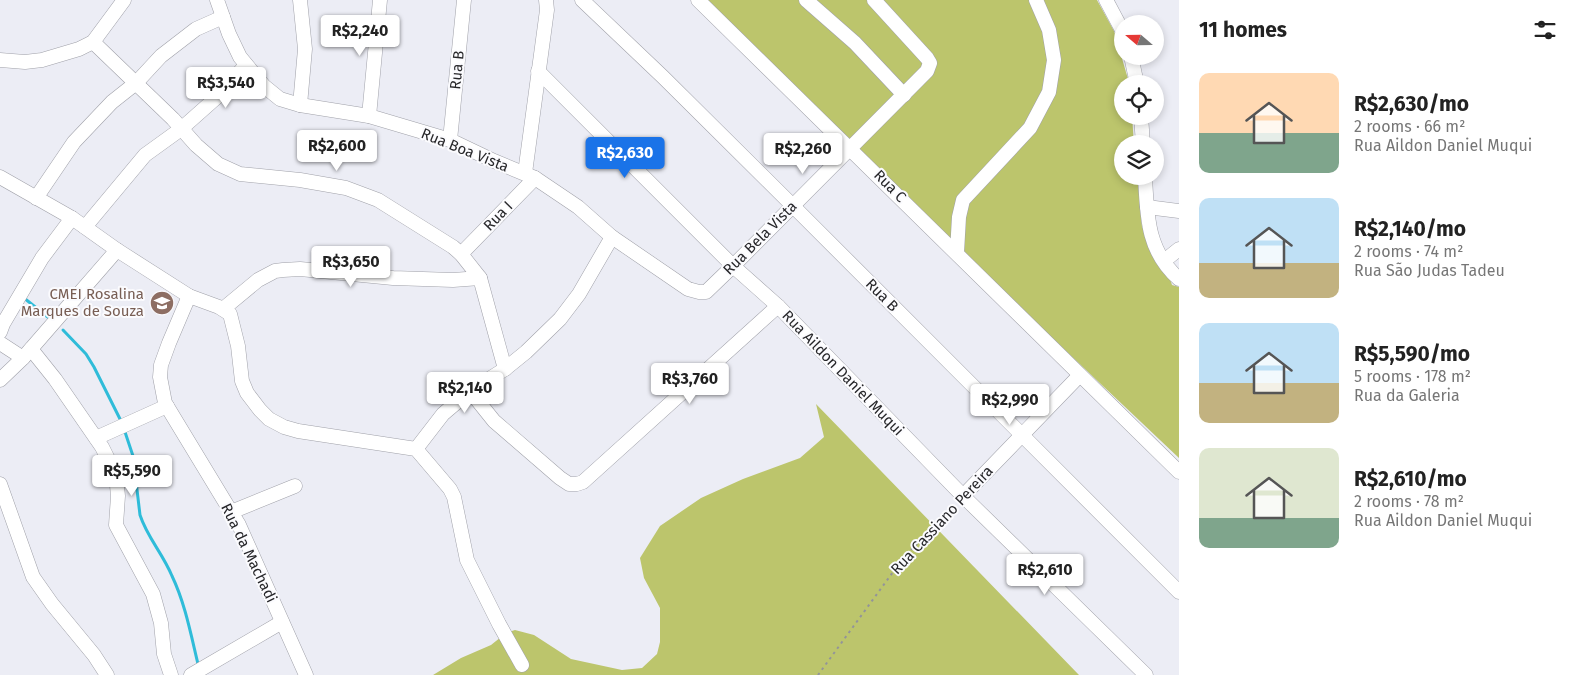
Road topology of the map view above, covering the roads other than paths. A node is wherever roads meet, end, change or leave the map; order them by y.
1 (124, 0) edge
2 (217, 0) edge
3 (300, 0) edge
4 (380, 0) edge
5 (464, 0) edge
6 (546, 0) edge
7 (582, 0) edge
8 (698, 0) edge
9 (806, 0) edge
10 (874, 0) edge
11 (1036, 0) edge
12 (1106, 0) edge
13 (1114, 15) edge
14 (223, 17) junction
15 (93, 42) junction
16 (0, 60) edge
17 (246, 65) junction
18 (538, 71) junction
19 (136, 83) junction
20 (904, 95) junction
21 (300, 105) junction
22 (368, 116) junction
23 (181, 129) junction
24 (450, 140) junction
25 (850, 148) junction
26 (530, 175) junction
27 (0, 177) edge
28 (1146, 185) edge
29 (36, 198) junction
30 (792, 205) junction
31 (1147, 207) junction
32 (1179, 211) edge
33 (72, 218) junction
34 (86, 227) junction
35 (612, 237) junction
36 (1179, 249) edge
37 (117, 250) junction
38 (957, 252) junction
39 (461, 254) junction
40 (1164, 261) junction
41 (733, 266) junction
42 (480, 278) junction
43 (1179, 279) edge
44 (706, 292) joint
45 (189, 296) junction
46 (778, 306) junction
47 (222, 309) junction
48 (0, 332) edge
49 (0, 343) edge
50 (27, 354) junction
51 (505, 369) junction
52 (1079, 376) junction
53 (0, 380) edge
54 (470, 391) junction
55 (167, 406) junction
56 (1022, 434) junction
57 (96, 438) junction
58 (416, 449) junction
59 (1179, 472) edge
60 (0, 484) edge
61 (295, 486) dead end
62 (963, 496) junction
63 (231, 512) junction
64 (1179, 592) edge
65 (282, 622) junction
66 (522, 665) dead end
67 (107, 675) edge
68 (171, 675) edge
69 (191, 675) edge
70 (306, 675) edge
71 (1146, 675) edge

1 - 15 street
2 - 14 street, Rua Boa Vista
3 - 21 street
4 - 22 street
5 - 24 street, Rua B
6 - 18 street
7 - 30 street, Rua B
8 - 25 street, Rua C
9 - 20 street
10 - 20 street, Rua Bela Vista
11 - 38 street
12 - 13 street
14 - 17 street, Rua Boa Vista
14 - 19 street
15 - 16 street
15 - 19 street
17 - 21 street, Rua Boa Vista
17 - 23 street
18 - 26 street
18 - 41 street, Rua Aildon Daniel Muqui
19 - 23 street
19 - 29 street
20 - 25 street, Rua Bela Vista
21 - 22 street, Rua Boa Vista
22 - 24 street, Rua Boa Vista
23 - 34 street
23 - 39 street
24 - 26 street, Rua Boa Vista
25 - 30 street, Rua Bela Vista
25 - 38 street, Rua C
26 - 35 street, Rua Boa Vista
26 - 39 street, Rua I
27 - 29 street
28 - 31 street
29 - 33 street
30 - 41 street, Rua Bela Vista
30 - 56 street, Rua B
31 - 32 street
31 - 40 street
33 - 34 street
33 - 48 street
34 - 37 street
35 - 44 street, Rua Boa Vista
35 - 51 street
36 - 40 street
37 - 45 street
37 - 50 street
38 - 52 street, Rua C
39 - 42 street
40 - 43 street
41 - 44 street, Rua Bela Vista
41 - 46 street, Rua Aildon Daniel Muqui
42 - 47 street
42 - 51 street
45 - 47 street
45 - 55 street, Rua da Machadi
46 - 54 street
46 - 62 street, Rua Aildon Daniel Muqui
47 - 58 street
49 - 50 street
50 - 53 street
50 - 57 street
51 - 54 street
52 - 56 street, Rua Cassiano Pereira
52 - 59 street, Rua C
54 - 58 street
55 - 57 street
55 - 63 street, Rua da Machadi
56 - 62 street, Rua Cassiano Pereira
56 - 64 street, Rua B
57 - 68 street
58 - 66 street
60 - 67 street
61 - 63 street
62 - 71 street, Rua Aildon Daniel Muqui
63 - 65 street, Rua da Machadi
65 - 69 street
65 - 70 street, Rua da Machadi

